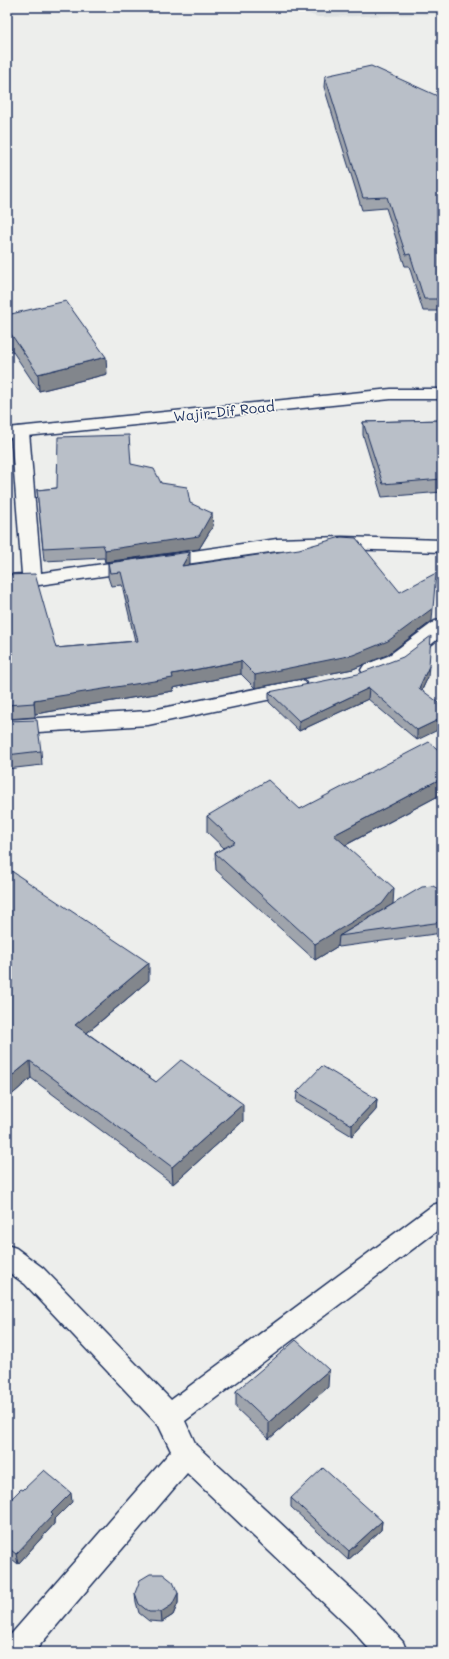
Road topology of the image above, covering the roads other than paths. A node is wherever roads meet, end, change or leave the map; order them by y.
1 (442, 394) edge
2 (13, 432) edge
3 (442, 546) edge
4 (32, 580) junction
5 (7, 582) edge
6 (442, 626) edge
7 (357, 676) edge
8 (318, 683) edge
9 (7, 727) edge
10 (442, 1213) edge
11 (7, 1256) edge
12 (169, 1417) junction
13 (186, 1454) junction
14 (15, 1652) edge
15 (392, 1652) edge

1 - 2 street, Wajir-Dif Road
2 - 4 street
3 - 4 street
4 - 5 street
6 - 7 street
8 - 9 street
10 - 12 street
11 - 12 street
12 - 13 street
13 - 14 street
13 - 15 street

